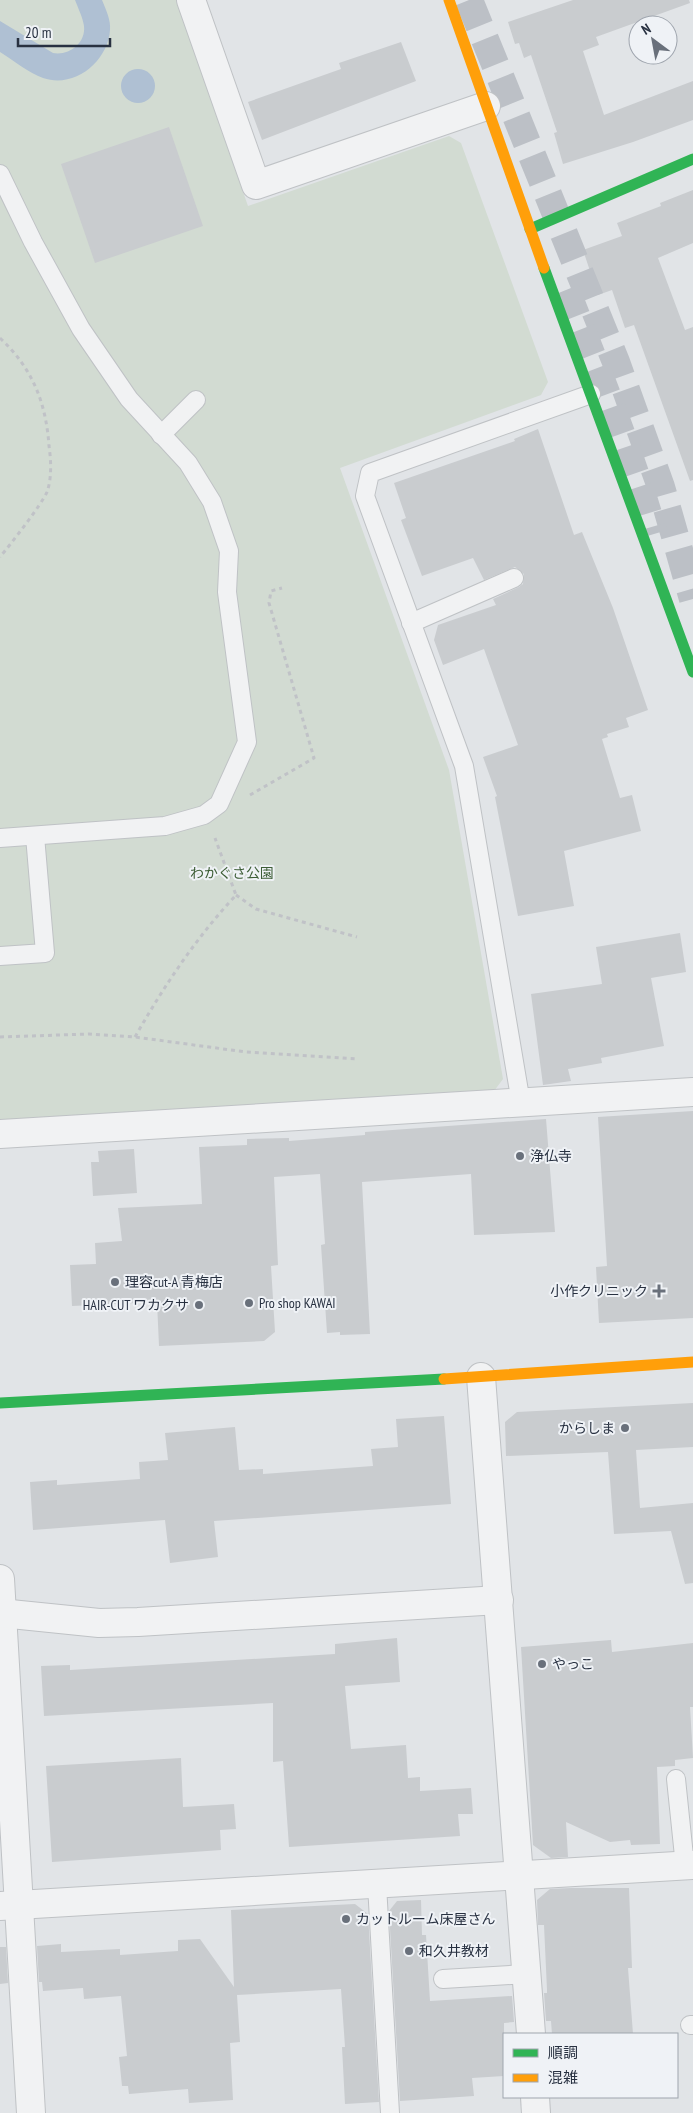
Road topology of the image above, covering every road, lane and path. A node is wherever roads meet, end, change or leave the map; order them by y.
1 (191, 0) edge
2 (449, 0) edge
3 (486, 106) junction
4 (693, 159) edge
5 (0, 174) edge
6 (530, 229) junction
7 (0, 338) edge
8 (591, 394) junction
9 (196, 400) dead end
10 (161, 435) junction
11 (0, 557) edge
12 (514, 578) dead end
13 (282, 588) dead end
14 (411, 622) junction
15 (693, 672) edge
16 (219, 804) junction
17 (204, 815) junction
18 (35, 836) junction
19 (0, 838) edge
20 (236, 895) junction
21 (357, 938) dead end
22 (0, 956) edge
23 (135, 1037) junction
24 (0, 1038) edge
25 (358, 1059) dead end
26 (693, 1092) edge
27 (521, 1103) junction
28 (0, 1134) edge
29 (693, 1362) edge
30 (481, 1377) junction
31 (0, 1402) edge
32 (0, 1579) edge
33 (499, 1600) junction
34 (1, 1613) edge
35 (676, 1779) dead end
36 (689, 1865) edge
37 (520, 1875) junction
38 (377, 1885) junction
39 (10, 1905) edge
40 (527, 1974) junction
41 (443, 1979) dead end
42 (531, 2033) edge
43 (535, 2098) edge
44 (31, 2113) edge
45 (390, 2113) edge
46 (536, 2113) edge

1 - 3 street
2 - 3 street
3 - 6 street
4 - 6 street
5 - 10 lane
6 - 8 street
7 - 11 path
8 - 14 lane
8 - 15 street
9 - 10 lane
10 - 16 lane
12 - 14 lane
13 - 16 path
14 - 27 lane
16 - 17 lane
17 - 18 lane
17 - 20 path
18 - 19 lane
18 - 22 lane
20 - 21 path
20 - 23 path
23 - 24 path
23 - 25 path
26 - 27 street
27 - 28 street
29 - 30 street
30 - 31 street
30 - 33 street
32 - 34 street
33 - 34 street
33 - 37 street
34 - 39 street
35 - 36 lane
36 - 37 street
37 - 38 street
37 - 40 street
38 - 39 street
38 - 45 lane
39 - 44 street
40 - 41 lane
40 - 42 street
43 - 46 street

